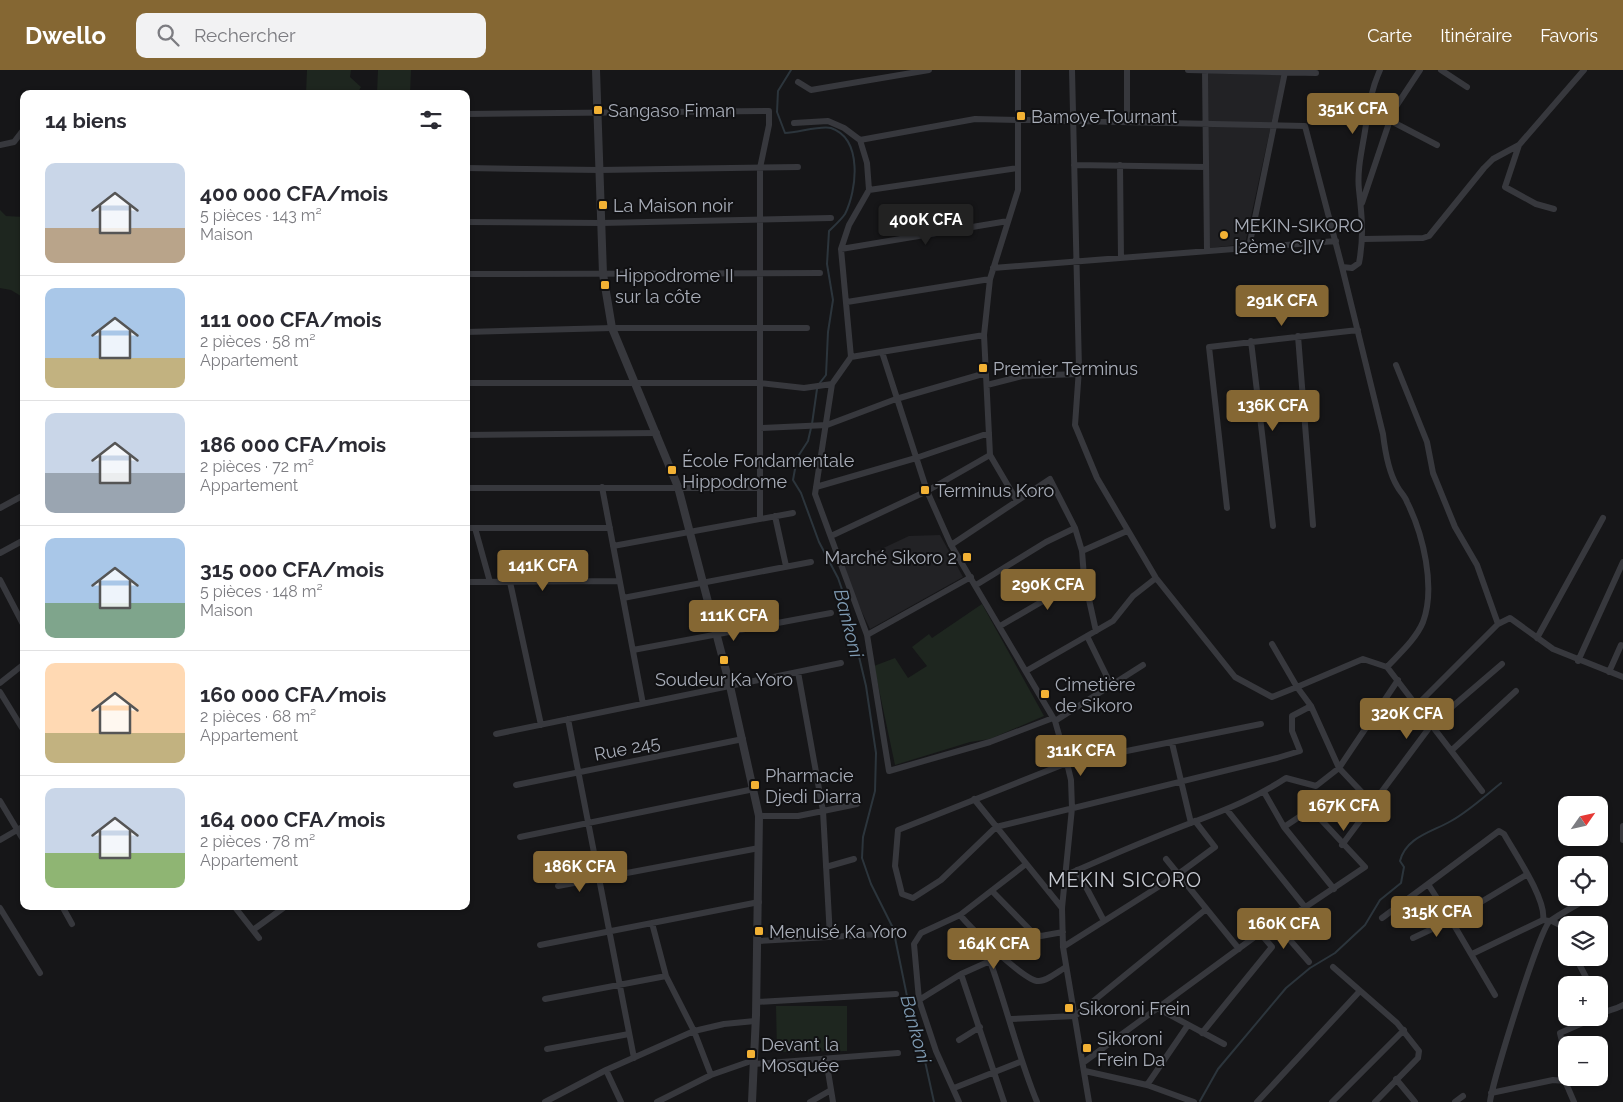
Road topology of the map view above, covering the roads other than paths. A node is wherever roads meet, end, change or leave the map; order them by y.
1 (596, 70) edge
2 (929, 70) edge
3 (1018, 70) edge
4 (1072, 70) edge
5 (1127, 70) edge
6 (1188, 70) edge
7 (1205, 70) edge
8 (1380, 70) edge
9 (1420, 70) edge
10 (1441, 70) edge
11 (1584, 70) edge
12 (1285, 72) junction
13 (1316, 73) dead end
14 (798, 82) dead end
15 (1467, 87) dead end
16 (470, 114) edge
17 (597, 114) junction
18 (1018, 120) junction
19 (1389, 120) junction
20 (1073, 121) junction
21 (1126, 122) junction
22 (794, 123) dead end
23 (1205, 124) junction
24 (1274, 125) junction
25 (20, 134) edge
26 (860, 140) junction
27 (0, 145) edge
28 (1437, 145) dead end
29 (1519, 145) junction
30 (1074, 164) junction
31 (1120, 165) junction
32 (1206, 167) junction
33 (470, 168) edge
34 (760, 168) junction
35 (798, 168) dead end
36 (1018, 168) junction
37 (599, 170) junction
38 (869, 190) junction
39 (1362, 204) junction
40 (1554, 209) dead end
41 (831, 218) dead end
42 (760, 220) junction
43 (1008, 221) junction
44 (470, 222) edge
45 (601, 223) junction
46 (1364, 239) junction
47 (1336, 240) junction
48 (1249, 247) junction
49 (842, 249) junction
50 (1207, 251) junction
51 (1122, 258) junction
52 (1076, 261) junction
53 (1342, 266) junction
54 (993, 268) junction
55 (820, 273) dead end
56 (470, 274) edge
57 (603, 274) junction
58 (761, 275) junction
59 (990, 279) junction
60 (847, 302) junction
61 (612, 328) junction
62 (761, 328) junction
63 (807, 328) dead end
64 (1358, 330) junction
65 (470, 332) edge
66 (984, 335) junction
67 (1298, 336) junction
68 (1251, 341) junction
69 (882, 352) junction
70 (851, 357) junction
71 (1396, 365) dead end
72 (986, 373) junction
73 (1079, 374) junction
74 (470, 383) edge
75 (635, 383) junction
76 (760, 383) junction
77 (832, 384) junction
78 (987, 385) junction
79 (896, 399) junction
80 (827, 425) junction
81 (760, 428) junction
82 (657, 433) junction
83 (989, 433) junction
84 (470, 435) edge
85 (990, 455) junction
86 (916, 458) junction
87 (602, 487) junction
88 (678, 487) junction
89 (470, 488) edge
90 (759, 488) junction
91 (816, 488) junction
92 (928, 491) junction
93 (20, 497) edge
94 (1017, 501) junction
95 (0, 508) edge
96 (1227, 508) dead end
97 (793, 512) dead end
98 (775, 516) junction
99 (1603, 518) dead end
100 (760, 519) junction
101 (1313, 524) dead end
102 (1273, 526) dead end
103 (470, 528) edge
104 (475, 528) junction
105 (610, 528) junction
106 (1075, 528) junction
107 (1127, 531) junction
108 (691, 533) junction
109 (831, 536) junction
110 (20, 542) edge
111 (951, 545) junction
112 (613, 546) junction
113 (1082, 551) junction
114 (0, 553) edge
115 (811, 562) dead end
116 (1623, 562) edge
117 (786, 566) junction
118 (971, 576) junction
119 (1084, 577) junction
120 (1156, 578) junction
121 (0, 580) edge
122 (620, 581) junction
123 (470, 582) edge
124 (490, 582) junction
125 (510, 582) junction
126 (704, 582) junction
127 (976, 586) junction
128 (623, 598) junction
129 (831, 612) dead end
130 (20, 618) edge
131 (1498, 624) junction
132 (1000, 626) junction
133 (1096, 631) junction
134 (718, 634) junction
135 (867, 635) junction
136 (1087, 636) junction
137 (1537, 638) junction
138 (1272, 644) dead end
139 (1621, 645) dead end
140 (633, 650) junction
141 (1578, 661) junction
142 (841, 663) dead end
143 (1502, 664) dead end
144 (1143, 665) dead end
145 (20, 667) edge
146 (1387, 667) junction
147 (1026, 670) junction
148 (798, 672) junction
149 (1609, 672) junction
150 (1623, 677) edge
151 (1398, 680) junction
152 (0, 683) edge
153 (1111, 685) junction
154 (730, 686) junction
155 (1297, 686) junction
156 (1516, 691) dead end
157 (0, 692) edge
158 (643, 704) junction
159 (1417, 705) junction
160 (1311, 706) junction
161 (568, 719) junction
162 (1054, 720) junction
163 (20, 724) edge
164 (1261, 724) dead end
165 (1432, 724) junction
166 (540, 725) junction
167 (496, 734) dead end
168 (743, 739) junction
169 (1172, 743) junction
170 (1452, 750) junction
171 (1067, 763) junction
172 (1339, 768) junction
173 (578, 773) junction
174 (1181, 782) junction
175 (516, 785) dead end
176 (754, 790) junction
177 (1482, 791) dead end
178 (1264, 792) junction
179 (974, 799) junction
180 (0, 801) edge
181 (857, 804) dead end
182 (1373, 804) junction
183 (1072, 808) junction
184 (1226, 810) junction
185 (822, 811) junction
186 (759, 816) junction
187 (1193, 822) junction
188 (588, 823) junction
189 (1623, 826) edge
190 (996, 827) junction
191 (20, 828) edge
192 (1284, 828) junction
193 (17, 830) junction
194 (20, 835) edge
195 (520, 836) dead end
196 (0, 840) edge
197 (1623, 840) edge
198 (1342, 845) junction
199 (760, 848) junction
200 (854, 858) dead end
201 (1166, 859) dead end
202 (1026, 864) junction
203 (826, 867) junction
204 (1077, 870) junction
205 (1177, 875) junction
206 (1526, 875) junction
207 (1064, 876) junction
208 (599, 879) junction
209 (1428, 884) junction
210 (558, 886) dead end
211 (1334, 889) junction
212 (992, 891) junction
213 (759, 902) junction
214 (1574, 906) edge
215 (0, 908) edge
216 (1062, 908) junction
217 (1304, 908) junction
218 (64, 910) edge
219 (237, 910) edge
220 (280, 910) edge
221 (1205, 910) junction
222 (960, 915) junction
223 (1382, 918) dead end
224 (1451, 920) junction
225 (1548, 920) junction
226 (1104, 921) junction
227 (1317, 922) dead end
228 (652, 923) junction
229 (72, 924) dead end
230 (1276, 924) junction
231 (1558, 924) edge
232 (253, 930) junction
233 (609, 931) junction
234 (1063, 932) junction
235 (1260, 933) junction
236 (882, 934) dead end
237 (830, 937) junction
238 (259, 938) dead end
239 (1413, 938) dead end
240 (758, 941) junction
241 (986, 944) junction
242 (540, 945) dead end
243 (1063, 947) junction
244 (1239, 949) junction
245 (1472, 954) junction
246 (990, 961) junction
247 (1309, 962) dead end
248 (1066, 967) junction
249 (1333, 967) dead end
250 (40, 973) dead end
251 (961, 974) junction
252 (666, 976) junction
253 (619, 985) junction
254 (1359, 992) junction
255 (896, 994) dead end
256 (1495, 994) dead end
257 (545, 1000) dead end
258 (919, 1000) junction
259 (756, 1002) junction
260 (1623, 1006) edge
261 (1159, 1009) junction
262 (1608, 1010) edge
263 (1075, 1016) junction
264 (1011, 1019) junction
265 (755, 1021) junction
266 (1188, 1025) junction
267 (1576, 1026) edge
268 (980, 1027) junction
269 (1404, 1030) junction
270 (694, 1031) junction
271 (1202, 1033) junction
272 (629, 1034) junction
273 (1561, 1036) edge
274 (959, 1040) dead end
275 (1224, 1044) dead end
276 (547, 1049) dead end
277 (898, 1053) dead end
278 (634, 1058) junction
279 (826, 1059) junction
280 (754, 1062) junction
281 (1020, 1062) junction
282 (1084, 1062) junction
283 (606, 1070) junction
284 (995, 1070) junction
285 (1085, 1071) junction
286 (710, 1075) junction
287 (1396, 1079) junction
288 (1558, 1080) edge
289 (1147, 1085) junction
290 (1568, 1086) edge
291 (954, 1088) junction
292 (831, 1090) junction
293 (1491, 1093) junction
294 (1463, 1096) dead end
295 (545, 1102) edge
296 (621, 1102) edge
297 (656, 1102) edge
298 (752, 1102) edge
299 (810, 1102) edge
300 (833, 1102) edge
301 (959, 1102) edge
302 (1004, 1102) edge
303 (1037, 1102) edge
304 (1089, 1102) edge
305 (1194, 1102) edge
306 (1257, 1102) edge
307 (1332, 1102) edge
308 (1375, 1102) edge
309 (1415, 1102) edge
310 (1455, 1102) edge
311 (1490, 1102) edge
312 (1574, 1102) edge

1 - 17 street
2 - 14 street
3 - 18 street
4 - 20 street
5 - 21 street
6 - 7 street
7 - 12 street
7 - 23 street
8 - 39 street
9 - 19 street
10 - 15 street
11 - 29 street
12 - 13 street
12 - 24 street
16 - 17 street
17 - 34 street
17 - 37 street
18 - 20 street
18 - 26 street
18 - 36 street
19 - 28 street
19 - 39 street
20 - 21 street
20 - 30 street
21 - 23 street
22 - 26 street
23 - 24 street
23 - 32 street
24 - 47 street
24 - 48 street
25 - 27 street
26 - 38 street
29 - 40 street
29 - 46 street
30 - 31 street
30 - 52 street
31 - 32 street
31 - 51 street
32 - 50 street
33 - 37 street
34 - 35 street
34 - 37 street
34 - 42 street
36 - 38 street
36 - 43 street
37 - 45 street
38 - 49 street
39 - 46 street
41 - 42 street
42 - 45 street
42 - 58 street
43 - 49 street
43 - 54 street
44 - 45 street
45 - 57 street
46 - 53 street
47 - 48 street
47 - 53 street
48 - 50 street
49 - 60 street
50 - 51 street
51 - 52 street
52 - 54 street
52 - 73 street
53 - 64 street
54 - 59 street
55 - 58 street
56 - 57 street
57 - 58 street
57 - 61 street
58 - 62 street
59 - 60 street
59 - 66 street
60 - 70 street
61 - 62 street
61 - 65 street
61 - 75 street
62 - 63 street
62 - 76 street
64 - 67 street
64 - 146 street
66 - 69 street
66 - 72 street
67 - 68 street
67 - 101 street
68 - 96 street
68 - 102 street
69 - 70 street
69 - 79 street
70 - 77 street
71 - 131 street
72 - 78 street
72 - 79 street
73 - 78 street
73 - 107 street
74 - 75 street
75 - 76 street
75 - 82 street
76 - 77 street
76 - 81 street
77 - 80 street
78 - 83 street
79 - 80 street
79 - 86 street
80 - 81 street
80 - 91 street
81 - 90 street
82 - 84 street
82 - 88 street
83 - 85 street
83 - 86 street
85 - 92 street
85 - 94 street
86 - 91 street
86 - 92 street
87 - 88 street
87 - 89 street
87 - 105 street
88 - 90 street
88 - 108 street
90 - 100 street
91 - 109 street
92 - 109 street
92 - 111 street
93 - 95 street
94 - 106 street
94 - 111 street
97 - 98 street
98 - 100 street
98 - 117 street
99 - 137 street
100 - 108 street
103 - 104 street
104 - 105 street
104 - 124 street
105 - 112 street
106 - 113 street
106 - 127 street
107 - 113 street
107 - 120 street
108 - 112 street
108 - 126 street
109 - 135 street
110 - 114 street
111 - 118 street
112 - 122 street
113 - 119 street
115 - 117 street
116 - 141 street
117 - 126 street
118 - 127 street
118 - 135 street
119 - 132 street
119 - 133 street
120 - 133 street
120 - 155 street
121 - 130 street
122 - 125 street
122 - 128 street
123 - 124 street
124 - 125 street
125 - 166 street
126 - 128 street
126 - 134 street
127 - 132 street
128 - 140 street
129 - 134 street
131 - 137 street
131 - 159 street
132 - 147 street
133 - 136 street
134 - 140 street
134 - 154 street
135 - 162 street
136 - 147 street
136 - 153 street
137 - 141 street
138 - 155 street
139 - 149 street
140 - 158 street
141 - 149 street
142 - 148 street
143 - 165 street
144 - 153 street
145 - 152 street
146 - 151 street
146 - 155 street
147 - 162 street
148 - 154 street
148 - 185 street
149 - 150 street
151 - 159 street
151 - 172 street
153 - 162 street
154 - 158 street
154 - 168 street
155 - 160 street
156 - 170 street
157 - 163 street
158 - 161 street
159 - 165 street
160 - 172 street
160 - 174 street
161 - 166 street
161 - 173 street
162 - 171 street
164 - 169 street
165 - 170 street
165 - 182 street
166 - 167 street
168 - 173 street, Rue 245
168 - 176 street
169 - 171 street
169 - 174 street
170 - 177 street
171 - 179 street
171 - 183 street
172 - 178 street
172 - 182 street
173 - 175 street, Rue 245
173 - 188 street
174 - 183 street
174 - 187 street
176 - 186 street
176 - 188 street
178 - 184 street
178 - 192 street
179 - 190 street
179 - 190 street
180 - 193 street
181 - 185 street
182 - 198 street
183 - 190 street
183 - 207 street
184 - 187 street
184 - 217 street
185 - 186 street
185 - 203 street
186 - 199 street
187 - 204 street
187 - 205 street
188 - 195 street
188 - 208 street
189 - 197 street
190 - 202 street
191 - 193 street
192 - 198 street
192 - 211 street
193 - 194 street
193 - 196 street
198 - 211 street
199 - 208 street
199 - 213 street
200 - 203 street
201 - 205 street
202 - 212 street
202 - 216 street
203 - 237 street
204 - 207 street
204 - 226 street
205 - 221 street
205 - 226 street
206 - 209 street
206 - 224 street
206 - 225 street
207 - 216 street
208 - 210 street
208 - 233 street
209 - 223 street
209 - 224 street
211 - 217 street
212 - 222 street
212 - 234 street
213 - 228 street
213 - 240 street
214 - 225 street
215 - 250 street
216 - 234 street
217 - 227 street
217 - 230 street
218 - 229 street
219 - 232 street
220 - 232 street
221 - 244 street
221 - 263 street
222 - 241 street
222 - 258 street
224 - 239 street
224 - 245 street
225 - 231 street
225 - 245 street
225 - 293 street
226 - 243 street
228 - 233 street
228 - 252 street
230 - 235 street
230 - 247 street
232 - 238 street
233 - 242 street
233 - 253 street
234 - 243 street
235 - 244 street
235 - 271 street
236 - 237 street
237 - 240 street
240 - 259 street
241 - 246 street
241 - 248 street
243 - 248 street
244 - 261 street
245 - 256 street
246 - 251 street
246 - 264 street
248 - 263 street
249 - 254 street
251 - 258 street
251 - 268 street
252 - 253 street
252 - 270 street
253 - 257 street
253 - 272 street
254 - 269 street
254 - 306 street
255 - 259 street
258 - 291 street
259 - 265 street
260 - 262 street
261 - 266 street
261 - 282 street
263 - 264 street
263 - 282 street
264 - 281 street
265 - 270 street
265 - 280 street
266 - 271 street
266 - 289 street
267 - 273 street
268 - 274 street
268 - 284 street
269 - 287 street
269 - 307 street
270 - 278 street
270 - 286 street
271 - 275 street
272 - 276 street
272 - 278 street
277 - 279 street
278 - 283 street
279 - 280 street
279 - 292 street
280 - 286 street
280 - 298 street
281 - 284 street
281 - 303 street
282 - 285 street
283 - 295 street
283 - 296 street
284 - 291 street
284 - 302 street
285 - 289 street
285 - 304 street
286 - 297 street
287 - 308 street
287 - 309 street
288 - 293 street
289 - 305 street
290 - 312 street
291 - 301 street
292 - 299 street
292 - 300 street
293 - 311 street
294 - 310 street

